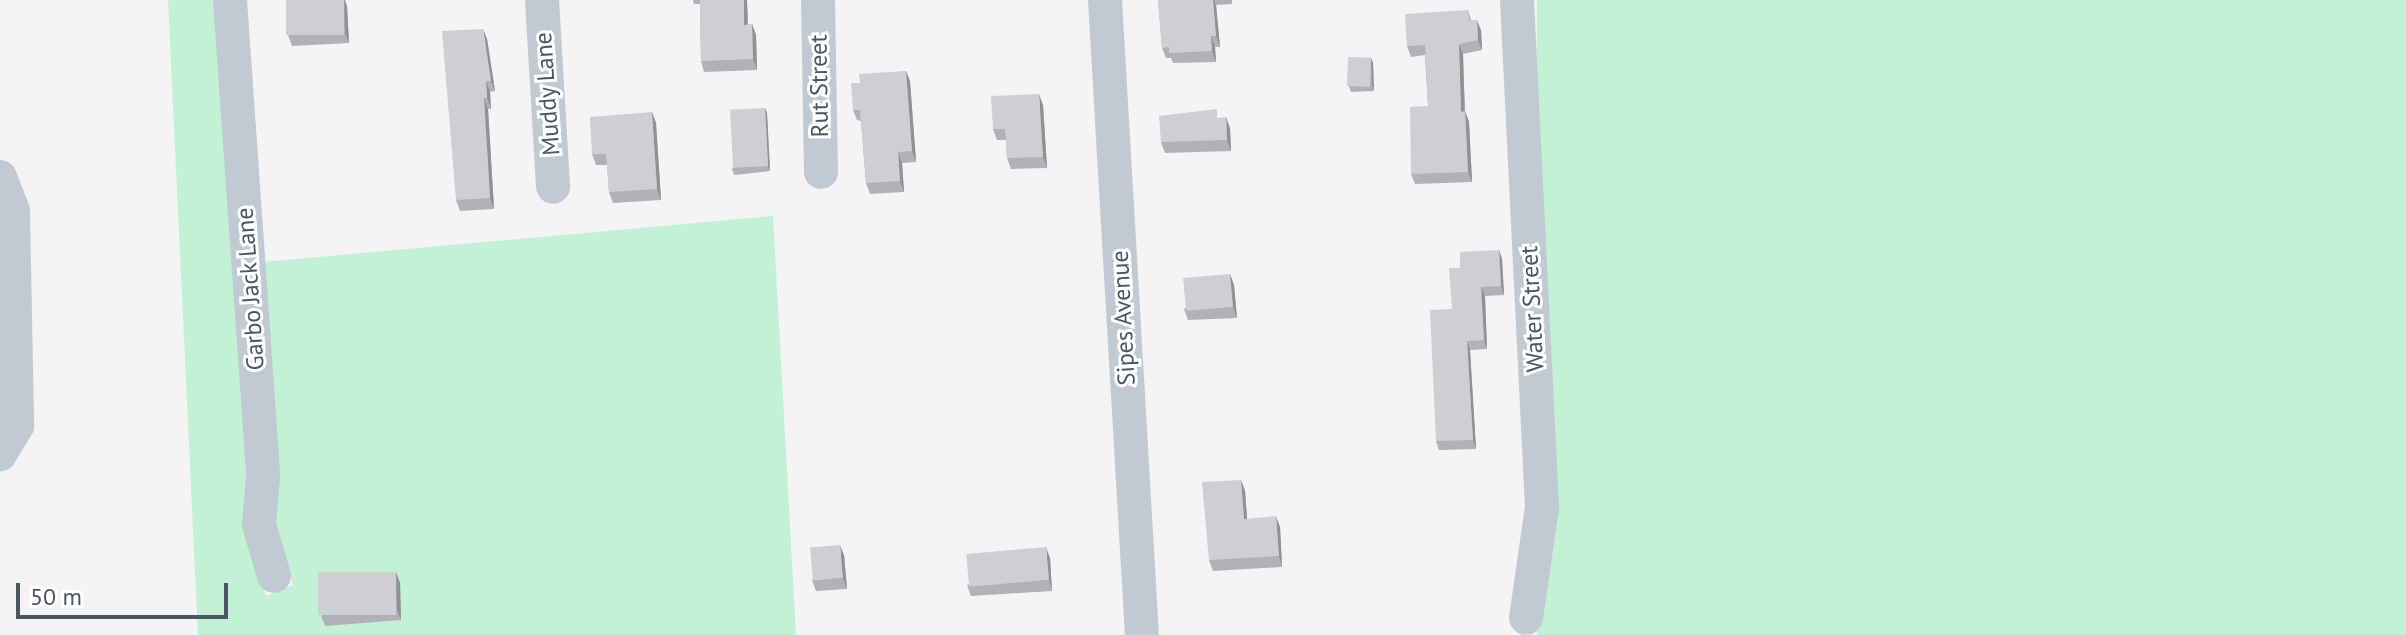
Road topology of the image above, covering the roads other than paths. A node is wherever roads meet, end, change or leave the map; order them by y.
1 (230, 0) edge
2 (542, 0) edge
3 (818, 0) edge
4 (1105, 0) edge
5 (1517, 0) edge
6 (821, 172) dead end
7 (0, 177) edge
8 (553, 187) dead end
9 (0, 454) edge
10 (274, 576) dead end
11 (1526, 618) dead end
12 (1142, 635) edge

1 - 10 street, Garbo Jack Lane
2 - 8 street, Muddy Lane
3 - 6 street, Rut Street
4 - 12 street, Sipes Avenue
5 - 11 street, Water Street
7 - 9 street

